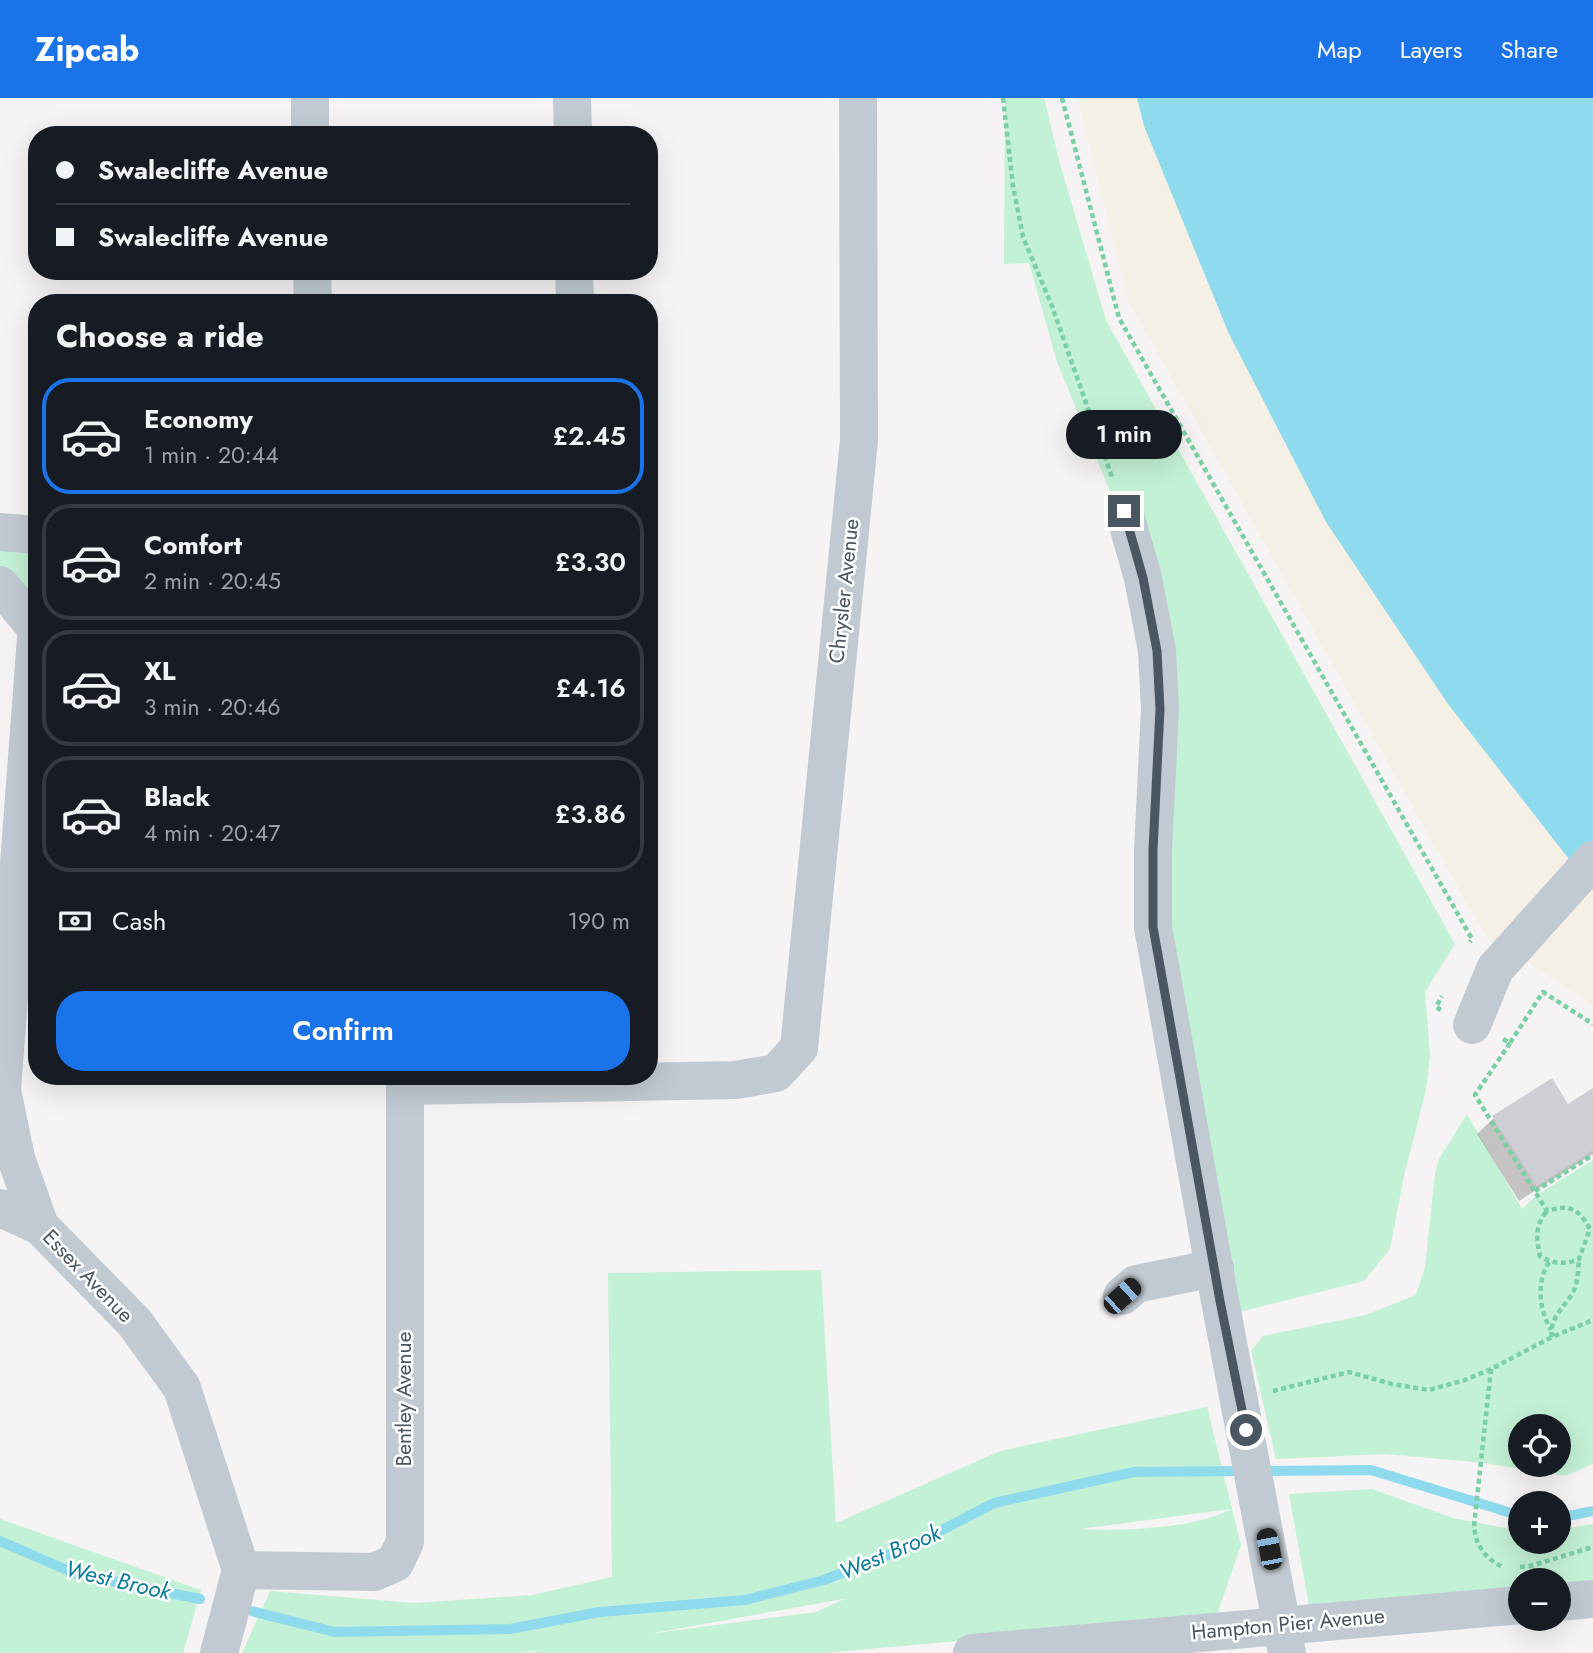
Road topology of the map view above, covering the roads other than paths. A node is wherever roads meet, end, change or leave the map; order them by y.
1 (310, 98) edge
2 (572, 98) edge
3 (858, 98) edge
4 (310, 126) edge
5 (572, 126) edge
6 (1124, 511) road end
7 (0, 532) edge
8 (28, 534) edge
9 (0, 585) edge
10 (28, 618) edge
11 (28, 691) edge
12 (11, 828) edge
13 (1593, 860) edge
14 (1472, 1025) road end
15 (658, 1080) edge
16 (405, 1085) edge
17 (1, 1091) edge
18 (0, 1208) edge
19 (40, 1226) junction
20 (241, 1570) junction
21 (1593, 1599) edge
22 (1571, 1601) edge
23 (1508, 1607) edge
24 (1285, 1639) edge
25 (219, 1653) edge
26 (972, 1653) edge

1 - 4 street
2 - 5 street
3 - 15 street, Chrysler Avenue
6 - 24 street
7 - 8 street
9 - 10 street, Essex Avenue
11 - 12 street, Essex Avenue
12 - 17 street, Essex Avenue
13 - 14 street
16 - 20 street, Bentley Avenue
17 - 19 street, Essex Avenue
18 - 19 street
19 - 20 street, Essex Avenue
20 - 25 street
21 - 22 street
23 - 24 street, Hampton Pier Avenue
24 - 26 street, Hampton Pier Avenue

